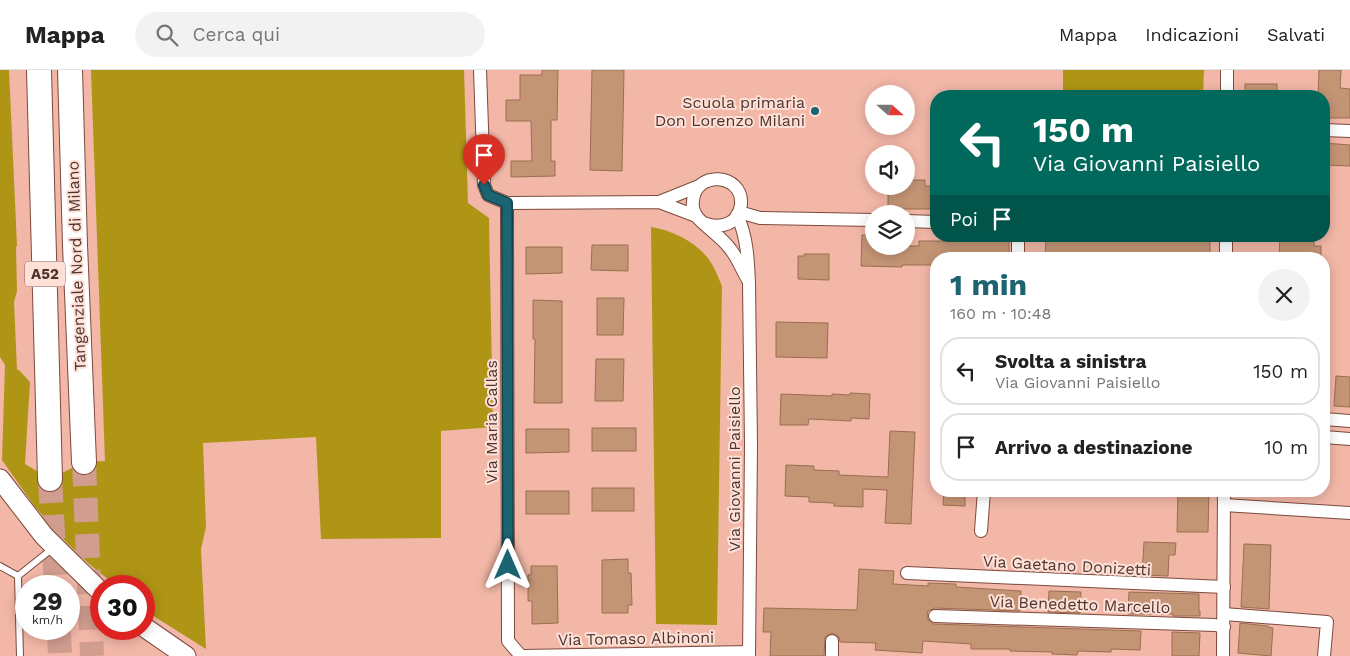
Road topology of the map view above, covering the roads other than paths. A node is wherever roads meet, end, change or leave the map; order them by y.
1 (39, 70) edge
2 (70, 70) edge
3 (480, 70) edge
4 (1227, 70) edge
5 (1227, 90) edge
6 (1330, 130) edge
7 (1350, 131) edge
8 (699, 186) junction
9 (659, 202) junction
10 (507, 203) junction
11 (738, 214) junction
12 (700, 220) junction
13 (865, 220) edge
14 (915, 221) edge
15 (930, 222) edge
16 (749, 283) junction
17 (1330, 419) edge
18 (1350, 421) edge
19 (1330, 437) edge
20 (1350, 439) edge
21 (84, 462) tunnel mouth
22 (0, 479) edge
23 (50, 479) tunnel mouth
24 (984, 497) edge
25 (1224, 497) edge
26 (1224, 505) junction
27 (1350, 513) edge
28 (981, 531) dead end
29 (54, 547) junction
30 (0, 566) edge
31 (907, 574) dead end
32 (16, 575) edge
33 (19, 575) edge
34 (90, 581) edge
35 (1224, 587) junction
36 (935, 616) dead end
37 (1224, 621) junction
38 (155, 635) edge
39 (20, 640) edge
40 (508, 640) joint
41 (832, 641) dead end
42 (749, 654) edge
43 (20, 656) edge
44 (186, 656) edge
45 (522, 656) edge
46 (832, 656) edge
47 (1223, 656) edge
48 (1324, 656) edge

1 - 23 highway, Tangenziale Nord di Milano / A52
2 - 21 highway, Tangenziale Nord di Milano / A52
3 - 10 street
4 - 5 street
6 - 7 street
8 - 9 street, Via Giovanni Paisiello
8 - 11 street
8 - 12 street
9 - 10 street, Via Giovanni Paisiello
9 - 12 street, Via Giovanni Paisiello
10 - 40 street, Via Maria Callas
11 - 12 street
11 - 13 street
11 - 16 street, Via Giovanni Paisiello
12 - 16 street, Via Giovanni Paisiello
14 - 15 street
16 - 42 street, Via Giovanni Paisiello
17 - 18 street
19 - 20 street
22 - 29 main road
24 - 28 street
25 - 26 street
26 - 27 street
26 - 35 street
29 - 33 lane
29 - 34 main road
30 - 32 lane
31 - 35 street, Via Gaetano Donizetti
35 - 37 street
36 - 37 street, Via Benedetto Marcello
37 - 47 street
37 - 48 street, Via Benedetto Marcello
38 - 44 main road
39 - 43 lane
40 - 45 street, Via Tomaso Albinoni
41 - 46 street
42 - 45 street, Via Tomaso Albinoni

